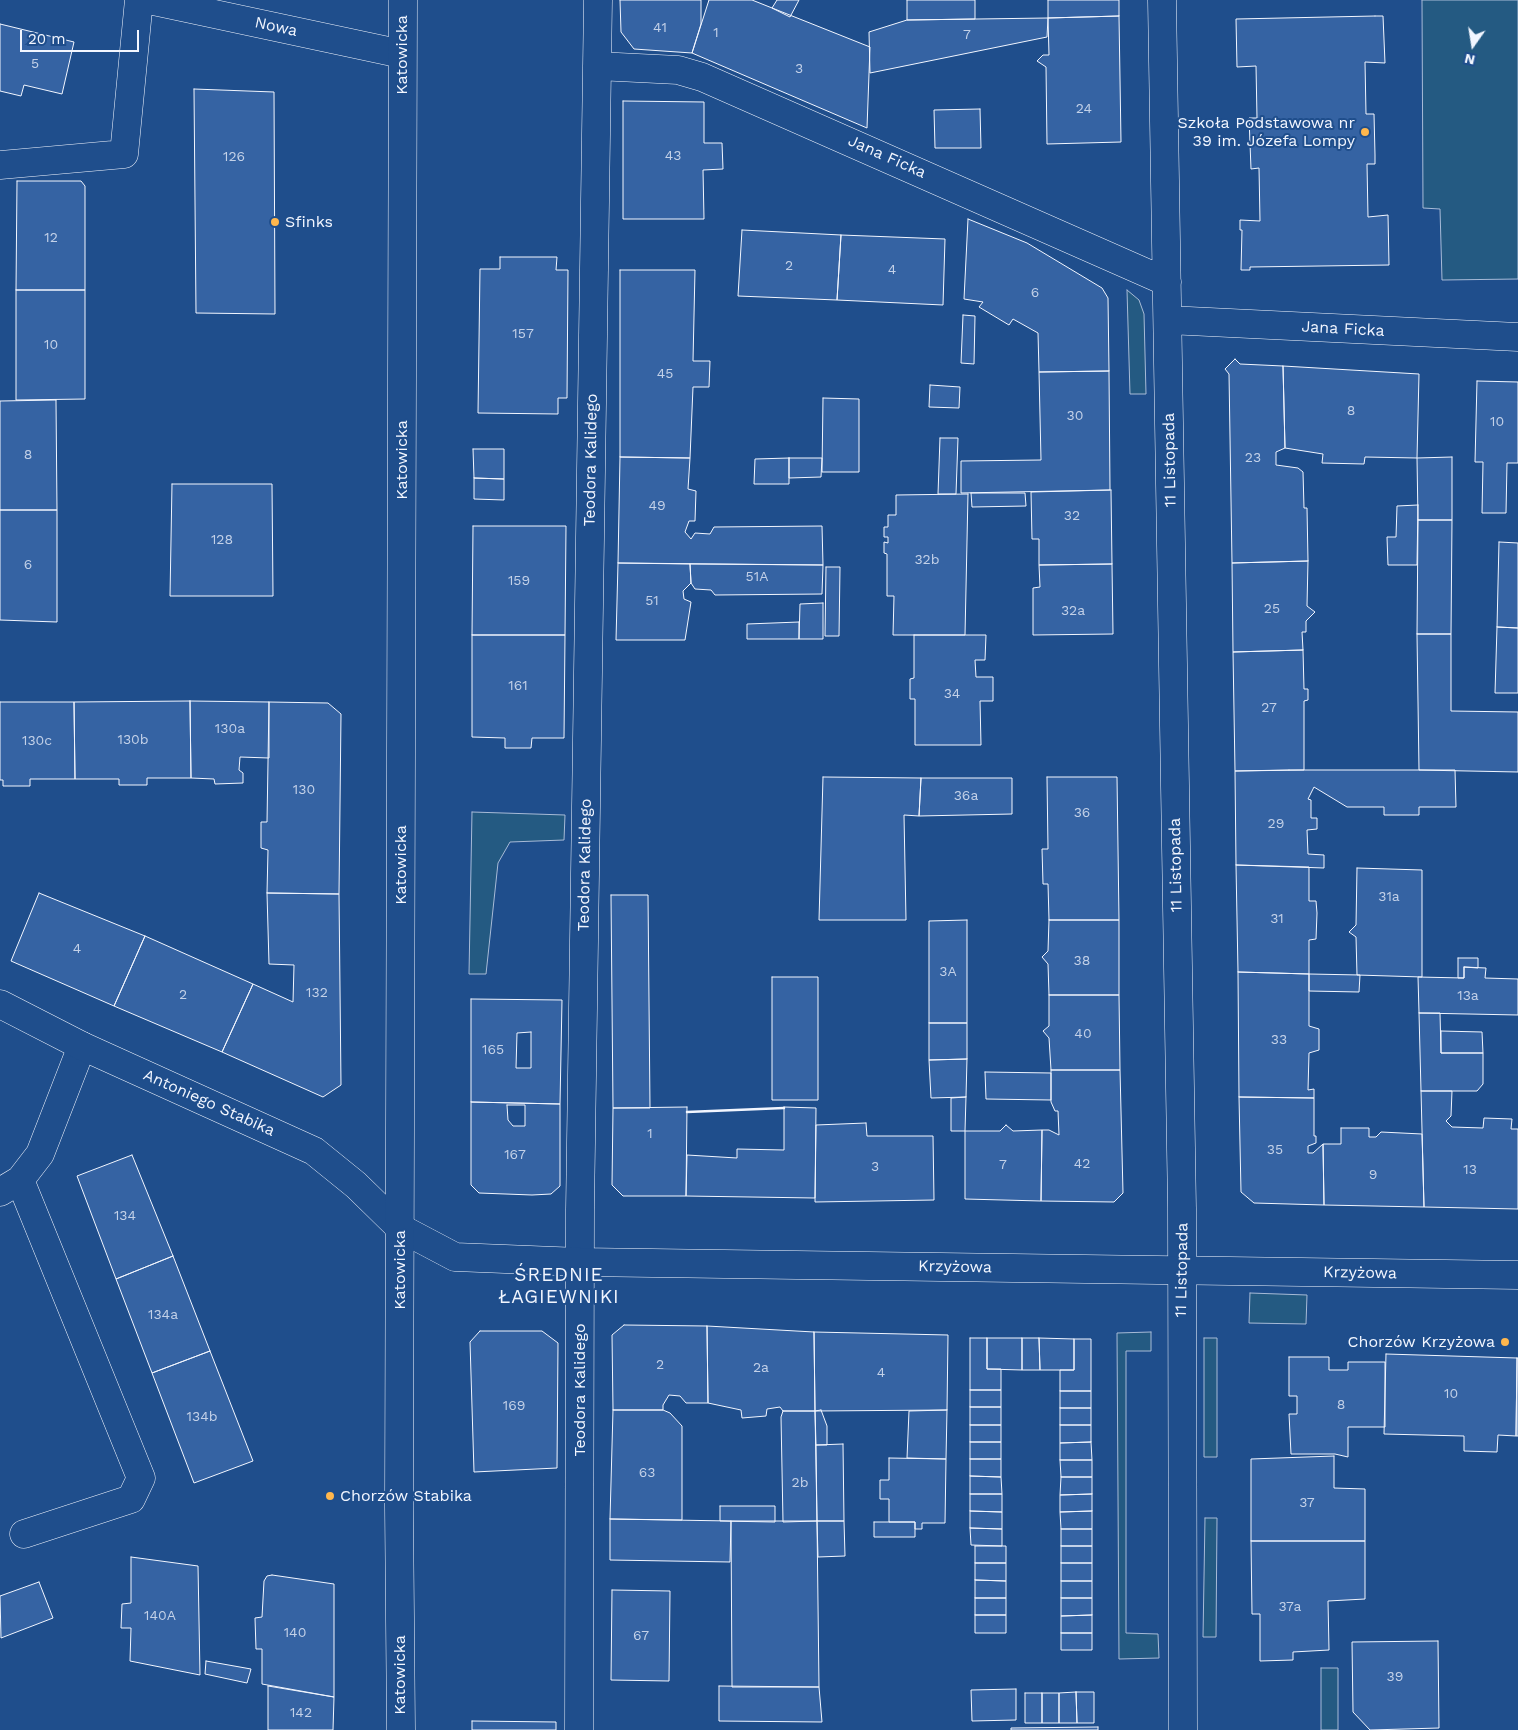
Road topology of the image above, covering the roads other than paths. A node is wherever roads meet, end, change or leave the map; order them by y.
1 (138, 0) edge
2 (149, 0) edge
3 (402, 0) edge
4 (598, 0) edge
5 (1162, 0) edge
6 (402, 54) junction
7 (597, 66) junction
8 (0, 165) edge
9 (1167, 282) junction
10 (1168, 320) junction
11 (1518, 337) edge
12 (0, 1004) edge
13 (82, 1046) junction
14 (10, 1186) edge
15 (400, 1228) junction
16 (580, 1262) junction
17 (1182, 1270) junction
18 (1518, 1275) edge
19 (24, 1534) dead end
20 (401, 1730) edge
21 (579, 1730) edge
22 (1183, 1730) edge

1 - 8 street
2 - 6 street, Nowa
3 - 6 street, Katowicka
4 - 7 street, Teodora Kalidego
5 - 9 street, 11 Listopada
6 - 15 street, Katowicka
7 - 9 street, Jana Ficka
7 - 16 street, Teodora Kalidego
9 - 10 street, 11 Listopada
10 - 11 street, Jana Ficka
10 - 17 street, 11 Listopada
12 - 13 street, Antoniego Stabika
13 - 14 street
13 - 15 street, Antoniego Stabika
14 - 19 street
15 - 16 street, Krzyżowa
15 - 20 street, Katowicka
16 - 17 street, Krzyżowa
16 - 21 street, Teodora Kalidego
17 - 18 street, Krzyżowa
17 - 22 street, 11 Listopada

